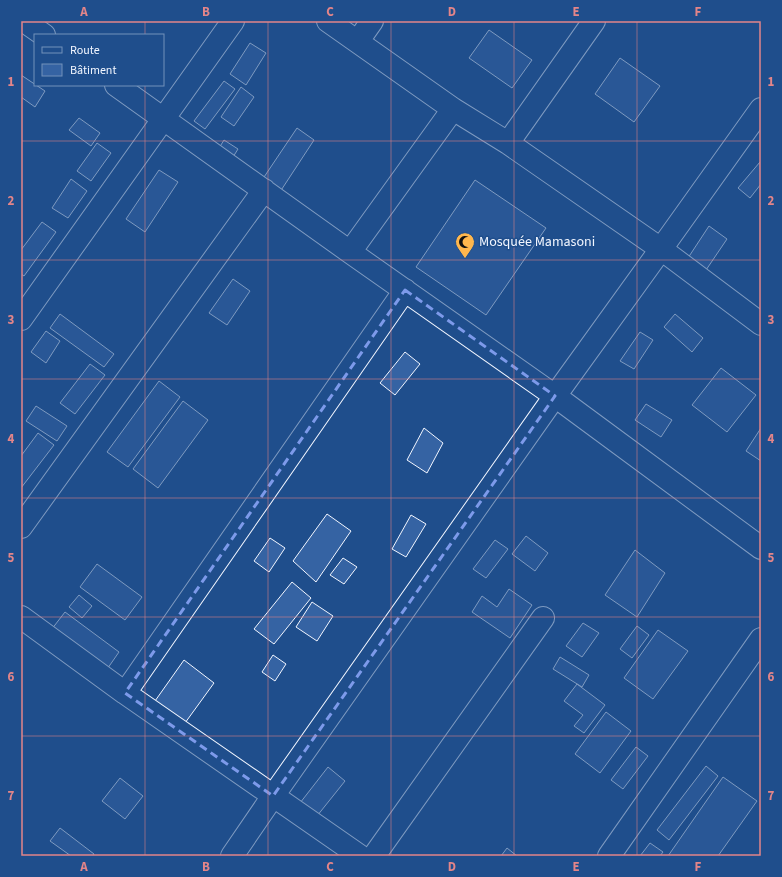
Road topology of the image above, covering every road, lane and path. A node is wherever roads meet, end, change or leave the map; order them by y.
1 (24, 21) edge
2 (233, 21) edge
3 (328, 21) edge
4 (372, 21) edge
5 (594, 21) edge
6 (43, 34) edge
7 (358, 41) junction
8 (117, 86) edge
9 (453, 109) junction
10 (761, 109) edge
11 (164, 119) junction
12 (508, 143) junction
13 (264, 190) junction
14 (661, 249) junction
15 (350, 252) junction
16 (405, 290) junction
17 (21, 319) edge
18 (761, 324) edge
19 (555, 396) junction
20 (21, 527) edge
21 (761, 548) edge
22 (21, 617) edge
23 (543, 618) dead end
24 (761, 639) edge
25 (126, 693) junction
26 (272, 796) junction
27 (232, 856) edge
28 (360, 856) edge
29 (374, 856) edge
30 (609, 856) edge

1 - 6 street
2 - 11 street
3 - 7 street
4 - 7 street
5 - 12 street
7 - 9 street
8 - 11 street
9 - 12 street
9 - 15 street
10 - 14 street
11 - 13 street
11 - 17 street
12 - 14 street
13 - 15 street
13 - 20 street
14 - 18 street
14 - 19 street
15 - 16 street
16 - 19 street
16 - 25 street
19 - 21 street
19 - 26 street
22 - 25 street
23 - 29 street
24 - 30 street
25 - 26 street
26 - 27 street
26 - 28 street

